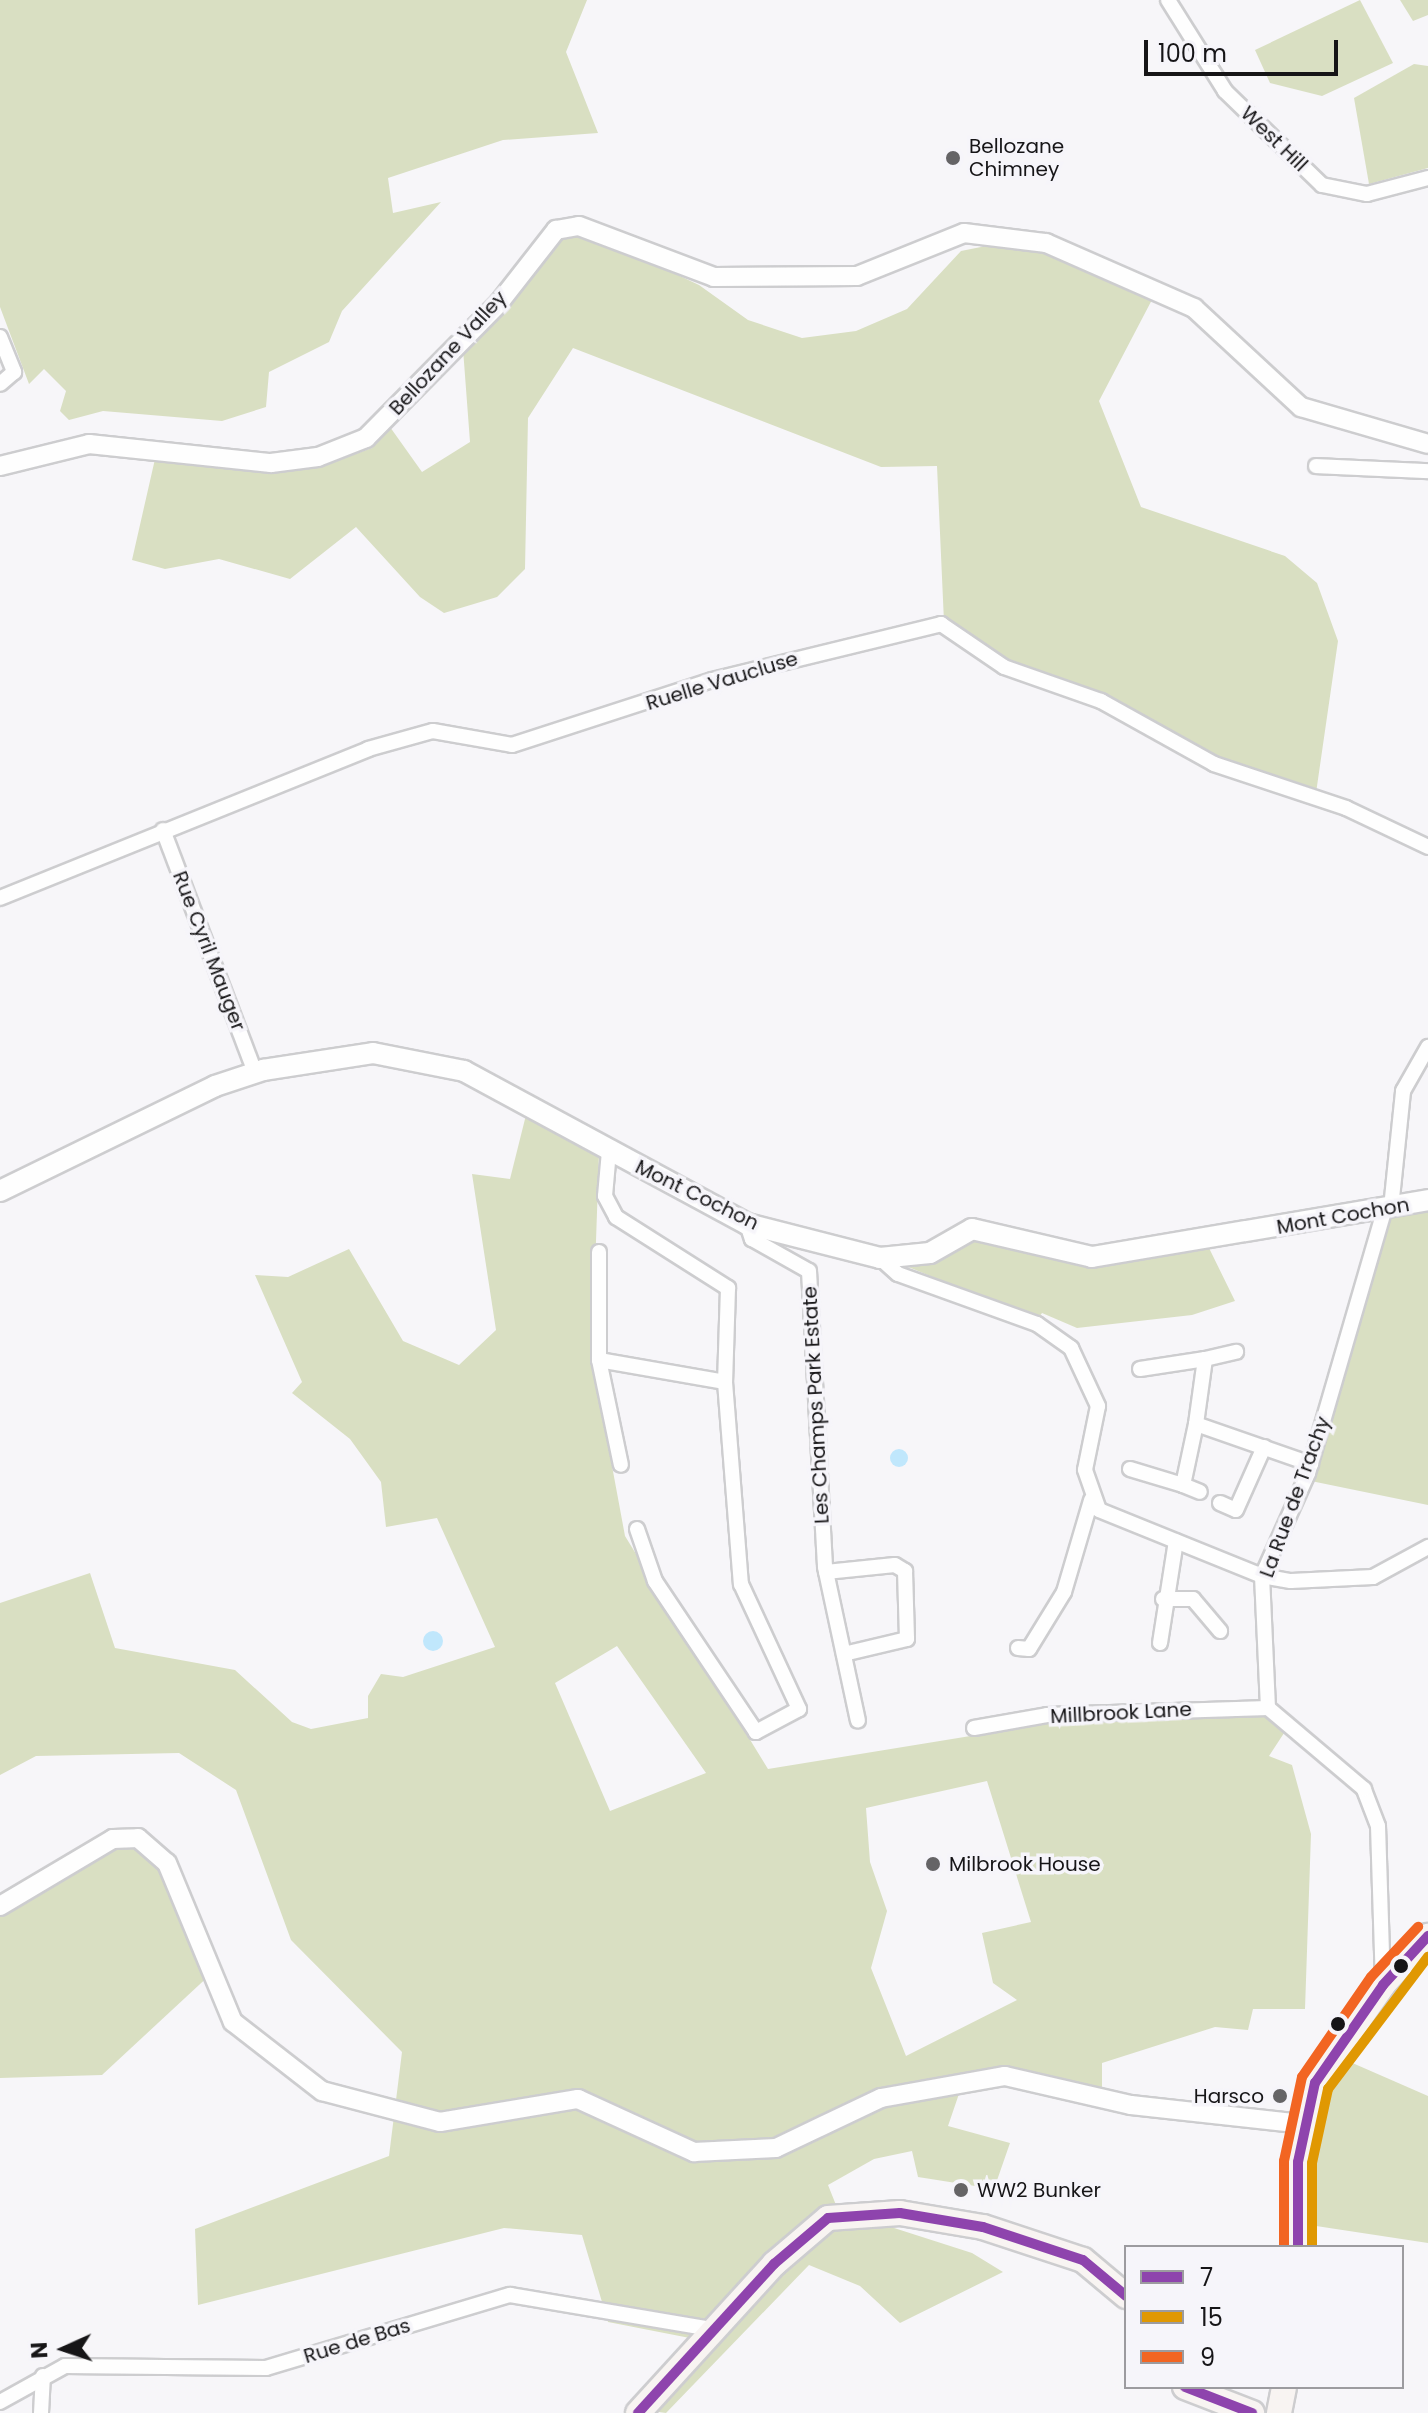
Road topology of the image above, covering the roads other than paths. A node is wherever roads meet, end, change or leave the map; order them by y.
1 (1168, 0) edge
2 (1428, 178) edge
3 (0, 337) edge
4 (0, 384) edge
5 (1428, 444) edge
6 (0, 466) edge
7 (1316, 466) dead end
8 (1428, 471) edge
9 (163, 830) junction
10 (1428, 847) edge
11 (0, 898) edge
12 (1428, 1047) edge
13 (255, 1072) junction
14 (609, 1151) junction
15 (0, 1191) edge
16 (1428, 1200) edge
17 (1388, 1208) junction
18 (747, 1224) junction
19 (599, 1252) dead end
20 (880, 1258) junction
21 (1236, 1352) dead end
22 (1205, 1359) junction
23 (599, 1360) junction
24 (1140, 1369) dead end
25 (725, 1382) junction
26 (1196, 1424) junction
27 (1264, 1447) junction
28 (1311, 1464) junction
29 (621, 1465) dead end
30 (1130, 1469) dead end
31 (1183, 1485) junction
32 (1200, 1492) dead end
33 (1091, 1500) junction
34 (1220, 1503) dead end
35 (637, 1529) dead end
36 (1176, 1541) junction
37 (1428, 1547) edge
38 (826, 1572) junction
39 (1262, 1576) junction
40 (1163, 1599) junction
41 (1220, 1631) dead end
42 (1160, 1643) dead end
43 (1018, 1648) dead end
44 (844, 1654) junction
45 (1268, 1708) junction
46 (858, 1721) dead end
47 (974, 1728) dead end
48 (0, 1906) edge
49 (1428, 1936) edge
50 (1383, 1985) junction
51 (1302, 2124) junction
52 (1298, 2245) edge
53 (1124, 2294) edge
54 (719, 2330) junction
55 (43, 2376) junction
56 (1190, 2389) edge
57 (1284, 2389) edge
58 (0, 2402) edge
59 (41, 2413) edge
60 (638, 2413) edge
61 (1252, 2413) edge
62 (1279, 2413) edge

1 - 2 street, West Hill
3 - 4 street
5 - 6 street, Bellozane Valley
7 - 8 street
9 - 10 street, Ruelle Vaucluse
9 - 11 street, Ruelle Vaucluse
9 - 13 street, Rue Cyril Mauger
12 - 17 street
13 - 14 main road, Mont Cochon
13 - 15 main road, Mont Cochon
14 - 18 main road, Mont Cochon
14 - 25 street
16 - 17 main road, Mont Cochon
17 - 20 main road, Mont Cochon
17 - 28 street, La Rue de Trachy
18 - 20 main road, Mont Cochon
18 - 38 street, Les Champs Park Estate
19 - 23 street
20 - 33 street
21 - 22 street
22 - 24 street
22 - 26 street
23 - 25 street
23 - 29 street
25 - 35 street
26 - 27 street
26 - 31 street
27 - 28 street
27 - 34 street
28 - 39 street, La Rue de Trachy
30 - 31 street
31 - 32 street
33 - 36 street
33 - 43 street
36 - 39 street
36 - 40 street
37 - 39 street
38 - 44 street, Les Champs Park Estate
38 - 44 street
39 - 45 street, La Rue de Trachy
40 - 41 street
40 - 42 street
44 - 46 street, Les Champs Park Estate
45 - 47 street, Millbrook Lane
45 - 50 street
48 - 51 street
49 - 50 main road
50 - 51 main road
51 - 52 main road
53 - 54 main road
54 - 55 street, Rue de Bas
54 - 60 main road
55 - 58 street, Rue de Bas
55 - 59 street
56 - 61 main road
57 - 62 main road

